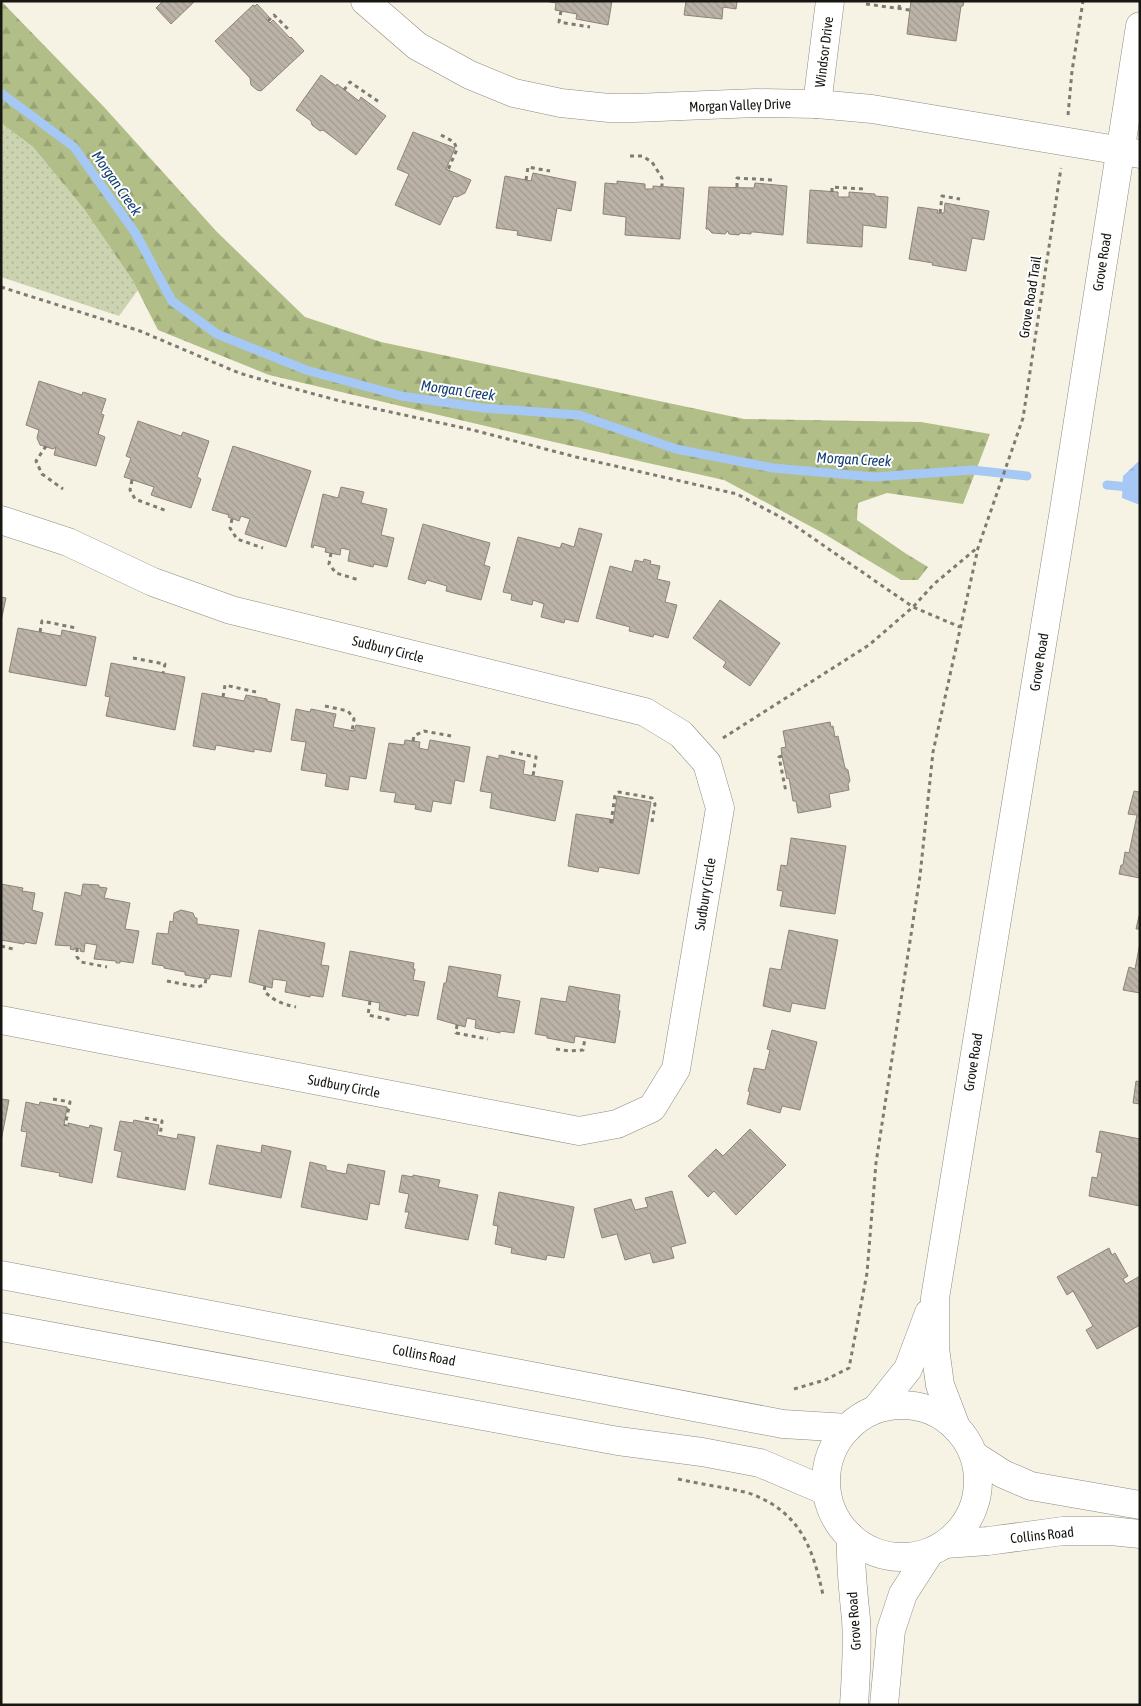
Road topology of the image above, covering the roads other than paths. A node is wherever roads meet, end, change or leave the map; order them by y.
1 (365, 1) edge
2 (830, 1) edge
3 (1140, 26) edge
4 (817, 104) junction
5 (1130, 152) edge
6 (1, 520) edge
7 (1, 1020) edge
8 (1, 1275) edge
9 (935, 1298) junction
10 (1, 1327) edge
11 (876, 1409) junction
12 (956, 1427) junction
13 (848, 1428) junction
14 (974, 1456) junction
15 (826, 1491) junction
16 (1140, 1505) edge
17 (1140, 1534) edge
18 (851, 1536) junction
19 (937, 1548) junction
20 (854, 1705) edge
21 (884, 1705) edge

1 - 4 street, Morgan Valley Drive
2 - 4 street, Windsor Drive
3 - 5 street, Grove Road
4 - 5 street, Morgan Valley Drive
5 - 9 street, Grove Road
6 - 7 street, Sudbury Circle
8 - 13 street, Collins Road
9 - 11 street, Grove Road
9 - 12 street, Grove Road
10 - 15 street
11 - 12 street
11 - 13 street
12 - 14 street
13 - 15 street
14 - 16 street
14 - 19 street
15 - 18 street
17 - 19 street, Collins Road
18 - 19 street
18 - 20 street, Grove Road
19 - 21 street

